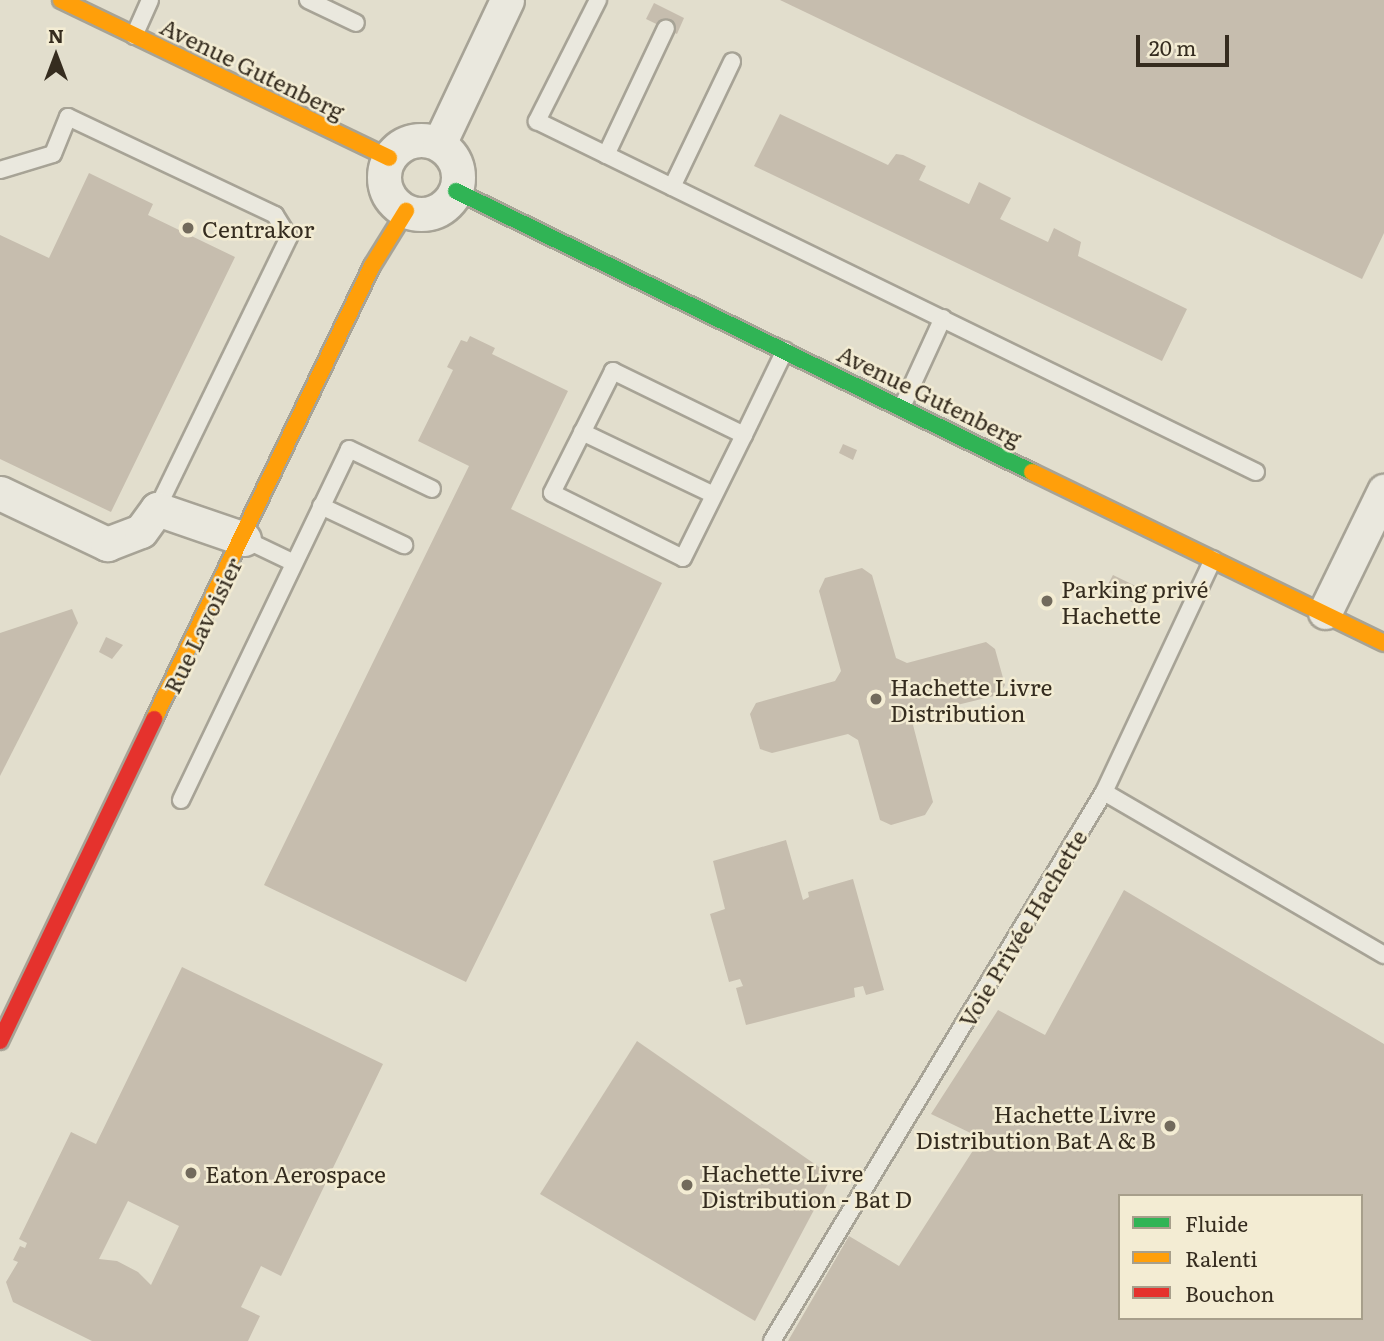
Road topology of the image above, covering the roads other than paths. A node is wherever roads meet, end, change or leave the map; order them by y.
1 (61, 0) edge
2 (150, 0) edge
3 (308, 0) edge
4 (506, 0) edge
5 (597, 0) edge
6 (356, 23) dead end
7 (666, 28) dead end
8 (134, 36) junction
9 (732, 62) dead end
10 (439, 144) junction
11 (606, 155) junction
12 (389, 158) junction
13 (0, 170) edge
14 (672, 187) junction
15 (456, 191) junction
16 (406, 211) junction
17 (943, 318) junction
18 (785, 350) junction
19 (902, 407) junction
20 (582, 432) junction
21 (744, 435) junction
22 (1256, 472) dead end
23 (432, 489) dead end
24 (1384, 491) edge
25 (0, 493) edge
26 (714, 495) junction
27 (321, 506) junction
28 (157, 509) junction
29 (244, 539) junction
30 (404, 545) dead end
31 (1213, 559) junction
32 (294, 563) junction
33 (1325, 612) junction
34 (1384, 643) edge
35 (1104, 792) junction
36 (181, 800) dead end
37 (1384, 955) edge
38 (0, 1041) edge
39 (772, 1341) edge

1 - 8 street, Avenue Gutenberg
2 - 8 lane
3 - 6 lane
4 - 10 street
5 - 11 lane
7 - 11 lane
8 - 12 street, Avenue Gutenberg
9 - 14 lane
10 - 12 street
10 - 15 street
11 - 14 lane
12 - 16 street
13 - 28 lane
14 - 17 lane
15 - 16 street
15 - 18 street, Avenue Gutenberg
16 - 29 street, Rue Lavoisier
17 - 19 lane
17 - 22 lane
18 - 19 street, Avenue Gutenberg
18 - 21 lane
19 - 31 street, Avenue Gutenberg
20 - 21 lane
20 - 26 lane
20 - 26 lane
21 - 26 lane
23 - 27 lane
24 - 33 street
25 - 28 street
27 - 30 lane
27 - 32 lane
28 - 29 street
29 - 32 lane
29 - 38 street, Rue Lavoisier
31 - 33 street, Avenue Gutenberg
31 - 35 lane, Voie Privée Hachette
32 - 36 lane
33 - 34 street, Avenue Gutenberg
35 - 37 lane
35 - 39 lane, Voie Privée Hachette

